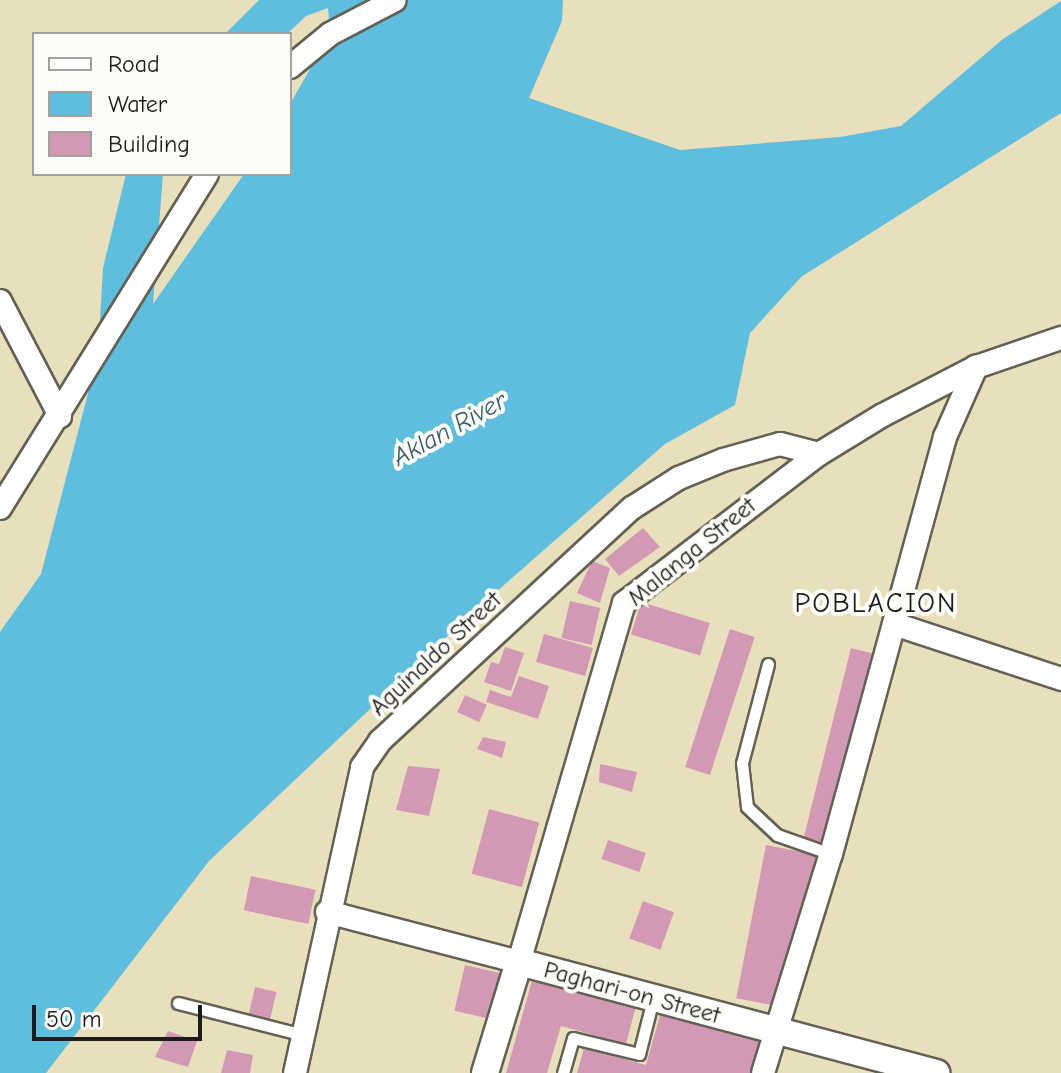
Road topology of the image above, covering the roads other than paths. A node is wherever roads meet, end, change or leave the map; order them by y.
1 (395, 0) edge
2 (292, 65) edge
3 (206, 176) edge
4 (0, 301) edge
5 (1061, 338) edge
6 (976, 367) junction
7 (60, 416) junction
8 (819, 454) junction
9 (0, 508) edge
10 (894, 624) junction
11 (768, 664) dead end
12 (1061, 679) edge
13 (831, 854) junction
14 (327, 912) junction
15 (519, 962) junction
16 (653, 998) junction
17 (178, 1003) dead end
18 (775, 1032) junction
19 (304, 1035) junction
20 (295, 1073) edge
21 (485, 1073) edge
22 (563, 1073) edge
23 (763, 1073) edge
24 (937, 1073) edge

1 - 2 street
3 - 7 street
4 - 7 street
5 - 6 street, Malanga Street
6 - 8 street, Malanga Street
6 - 10 street
7 - 9 street
8 - 14 street, Aguinaldo Street
8 - 15 street, Malanga Street
10 - 12 street
10 - 13 street
11 - 13 lane
13 - 18 street
14 - 15 street, Paghari-on Street
14 - 19 street, Aguinaldo Street
15 - 16 street, Paghari-on Street
15 - 21 street, Malanga Street
16 - 18 street, Paghari-on Street
16 - 22 lane
17 - 19 lane
18 - 23 street
18 - 24 street, Paghari-on Street
19 - 20 street, Aguinaldo Street

